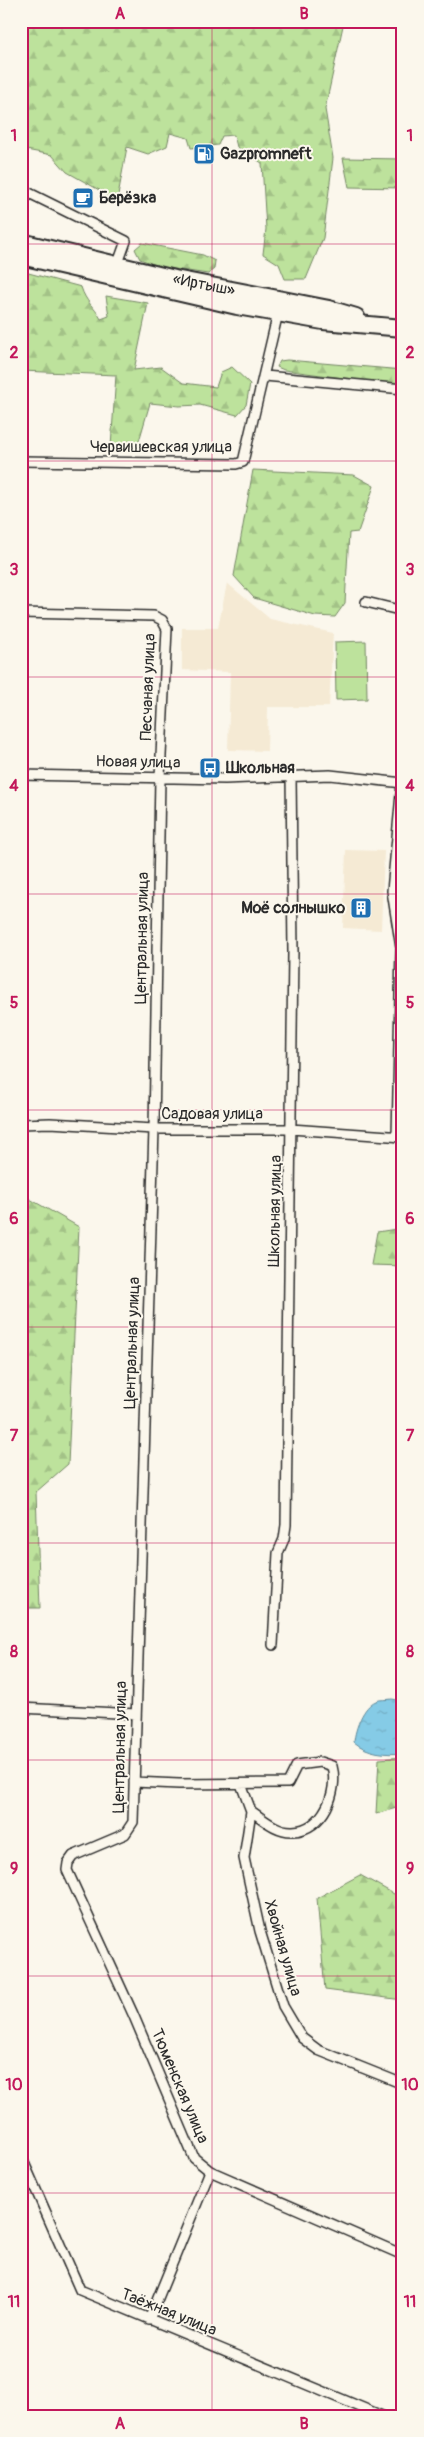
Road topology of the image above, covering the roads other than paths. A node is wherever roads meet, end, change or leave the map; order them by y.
1 (21, 190) edge
2 (21, 242) edge
3 (21, 256) edge
4 (117, 266) junction
5 (278, 313) junction
6 (395, 327) edge
7 (265, 376) junction
8 (403, 390) edge
9 (21, 461) edge
10 (366, 602) dead end
11 (403, 611) edge
12 (21, 613) edge
13 (21, 775) edge
14 (291, 776) junction
15 (160, 777) junction
16 (402, 783) edge
17 (21, 1124) edge
18 (154, 1128) junction
19 (291, 1129) junction
20 (400, 1137) edge
21 (273, 1645) dead end
22 (21, 1708) edge
23 (136, 1714) junction
24 (134, 1782) junction
25 (241, 1784) junction
26 (251, 1811) junction
27 (67, 1870) joint
28 (403, 2084) edge
29 (21, 2156) edge
30 (210, 2171) junction
31 (403, 2256) edge
32 (149, 2320) junction
33 (382, 2416) edge

1 - 4 street
2 - 4 highway, «Иртыш»
3 - 5 highway, «Иртыш»
4 - 6 highway, «Иртыш»
5 - 6 highway, «Иртыш»
5 - 7 street
7 - 8 street
7 - 9 street, Червишевская улица
10 - 11 street
12 - 15 street, Песчаная улица
13 - 15 street, Новая улица
14 - 15 street, Новая улица
14 - 16 street, Новая улица
14 - 19 street, Школьная улица
15 - 18 street, Центральная улица
16 - 20 street
17 - 18 street, Садовая улица
18 - 19 street, Садовая улица
18 - 23 street, Центральная улица
19 - 20 street, Садовая улица
19 - 21 street, Школьная улица
22 - 23 street
23 - 24 street, Центральная улица
24 - 25 street
24 - 27 street, Центральная улица
25 - 26 street, Хвойная улица
25 - 26 street
26 - 28 street, Хвойная улица
27 - 30 street, Тюменская улица
29 - 32 street, Таёжная улица
30 - 31 street, Тюменская улица
30 - 32 street
32 - 33 street, Таёжная улица

